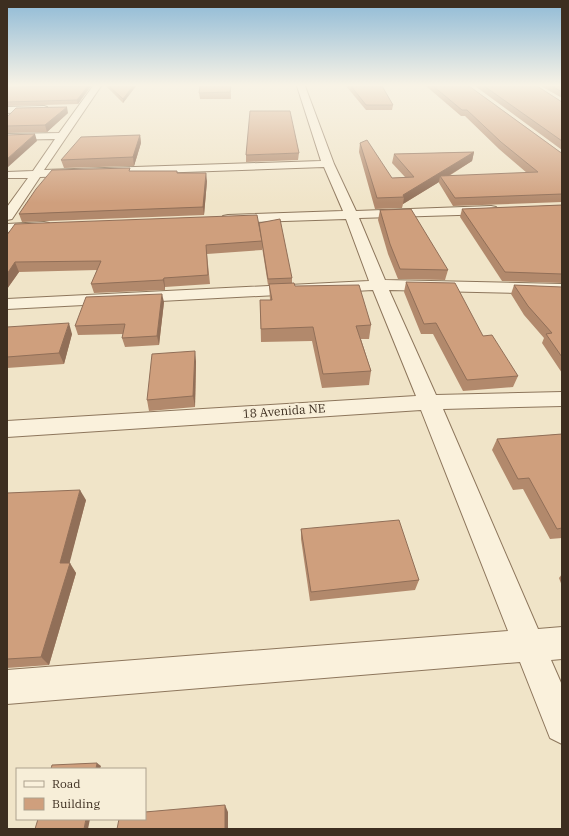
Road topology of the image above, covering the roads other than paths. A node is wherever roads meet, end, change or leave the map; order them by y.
1 (71, 125) edge
2 (315, 125) edge
3 (64, 136) junction
4 (7, 137) edge
5 (328, 164) junction
6 (36, 174) junction
7 (7, 175) edge
8 (507, 209) edge
9 (351, 215) junction
10 (7, 216) edge
11 (218, 220) edge
12 (54, 226) edge
13 (7, 228) edge
14 (378, 285) junction
15 (562, 289) edge
16 (7, 304) edge
17 (562, 398) edge
18 (429, 402) junction
19 (7, 429) edge
20 (562, 643) edge
21 (529, 645) junction
22 (7, 686) edge
23 (562, 726) edge

1 - 3 street
2 - 5 street
3 - 4 street
3 - 6 street
5 - 6 street
5 - 9 street
6 - 7 street
6 - 10 street
8 - 9 street
9 - 11 street
9 - 14 street
12 - 13 street
14 - 15 street
14 - 16 street
14 - 18 street
17 - 18 street, 18 Avenida NE
18 - 19 street, 18 Avenida NE
18 - 21 street
20 - 21 street
21 - 22 street
21 - 23 street

